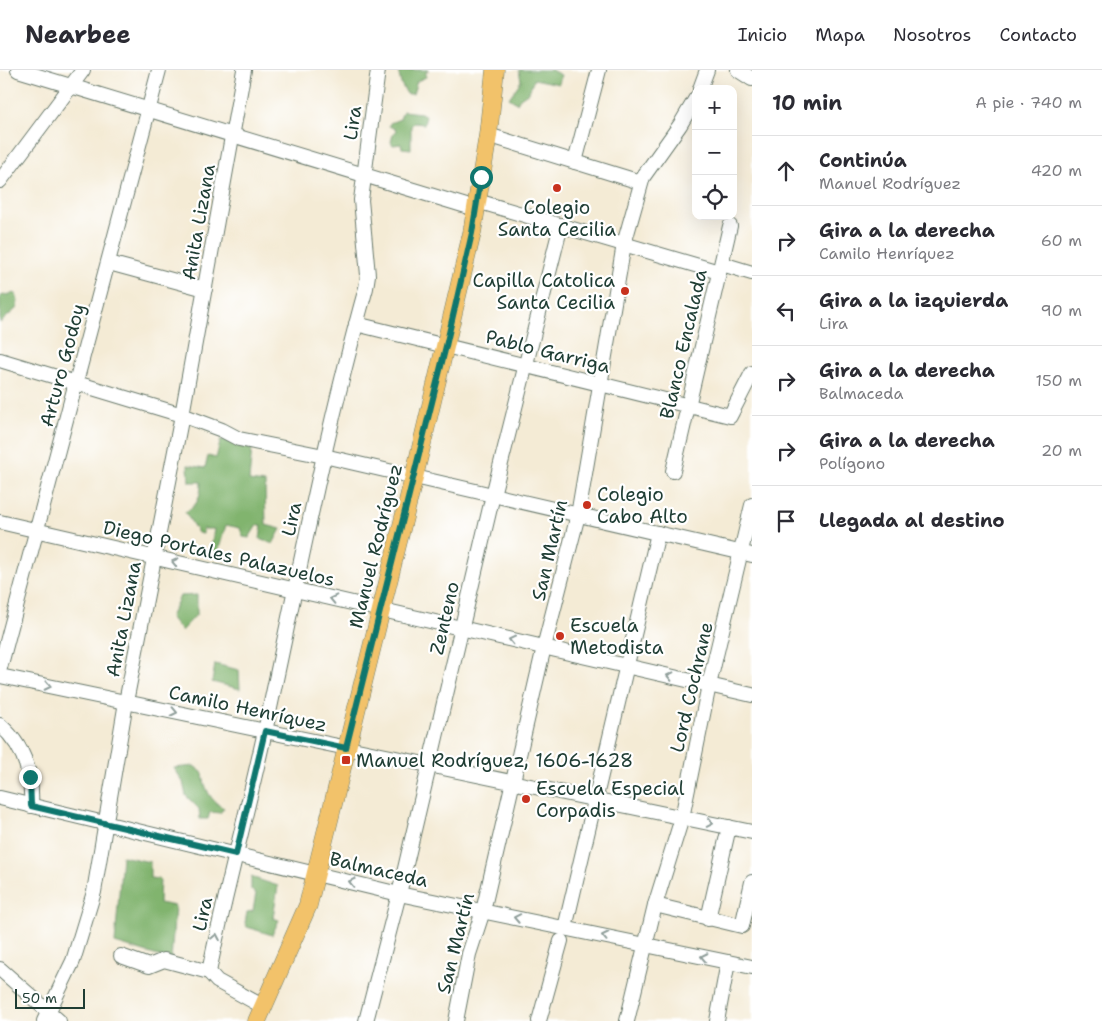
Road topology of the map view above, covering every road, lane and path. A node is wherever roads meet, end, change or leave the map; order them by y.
1 (18, 70) edge
2 (83, 70) edge
3 (159, 70) edge
4 (244, 70) edge
5 (378, 70) edge
6 (495, 70) edge
7 (599, 70) edge
8 (707, 70) edge
9 (738, 70) edge
10 (752, 79) edge
11 (72, 85) junction
12 (701, 85) edge
13 (692, 104) edge
14 (149, 108) junction
15 (233, 134) junction
16 (488, 135) junction
17 (575, 162) junction
18 (363, 176) junction
19 (0, 181) edge
20 (640, 182) junction
21 (477, 205) junction
22 (561, 225) junction
23 (730, 226) dead end
24 (624, 244) junction
25 (109, 263) junction
26 (720, 268) junction
27 (752, 273) edge
28 (205, 289) junction
29 (356, 324) junction
30 (446, 346) junction
31 (0, 360) edge
32 (526, 365) junction
33 (752, 373) edge
34 (77, 383) junction
35 (599, 383) junction
36 (687, 404) junction
37 (182, 416) junction
38 (324, 456) junction
39 (673, 470) dead end
40 (414, 477) junction
41 (493, 495) junction
42 (752, 505) edge
43 (578, 515) junction
44 (0, 522) edge
45 (38, 530) junction
46 (658, 533) junction
47 (747, 554) edge
48 (154, 557) junction
49 (295, 590) junction
50 (380, 610) junction
51 (460, 628) junction
52 (544, 647) junction
53 (627, 666) junction
54 (0, 668) edge
55 (0, 676) edge
56 (709, 685) junction
57 (752, 695) edge
58 (126, 702) junction
59 (0, 725) edge
60 (265, 731) junction
61 (346, 748) junction
62 (428, 765) junction
63 (512, 782) junction
64 (0, 798) edge
65 (595, 800) junction
66 (31, 806) junction
67 (682, 818) junction
68 (105, 823) junction
69 (729, 827) junction
70 (752, 832) edge
71 (236, 854) junction
72 (316, 874) junction
73 (752, 882) edge
74 (399, 894) junction
75 (654, 905) junction
76 (483, 911) junction
77 (708, 919) junction
78 (563, 934) junction
79 (644, 944) junction
80 (121, 956) dead end
81 (728, 962) junction
82 (752, 967) edge
83 (0, 969) edge
84 (209, 972) junction
85 (259, 1017) edge
86 (51, 1018) edge
87 (366, 1021) edge
88 (456, 1021) edge
89 (539, 1021) edge
90 (626, 1021) edge
91 (717, 1021) edge

1 - 11 street
2 - 11 street
3 - 14 street, Arturo Godoy
4 - 15 street, Anita Lizana
5 - 18 street, Lira
6 - 16 main road, Manuel Rodríguez
7 - 17 street
8 - 12 street
9 - 10 street
11 - 14 street
11 - 19 street
13 - 20 street, San Martín
14 - 15 street
14 - 25 street, Arturo Godoy
15 - 18 street
15 - 28 street, Anita Lizana
16 - 17 street
16 - 21 main road, Manuel Rodríguez
17 - 20 street
18 - 21 street
18 - 29 street, Lira
20 - 24 street, San Martín
21 - 22 street
21 - 30 main road, Manuel Rodríguez
22 - 24 street
22 - 32 street, Zenteno
23 - 26 street, Blanco Encalada
24 - 26 street
24 - 35 street, San Martín
25 - 28 street
25 - 34 street, Arturo Godoy
26 - 27 street
26 - 36 street, Blanco Encalada
28 - 37 street, Anita Lizana
29 - 30 street, Pablo Garriga
29 - 38 street, Lira
30 - 32 street, Pablo Garriga
30 - 40 main road, Manuel Rodríguez
31 - 34 street
32 - 35 street, Pablo Garriga
32 - 41 street, Zenteno
33 - 36 street, Pablo Garriga
34 - 37 street
34 - 45 street, Arturo Godoy
35 - 36 street, Pablo Garriga
35 - 43 street, San Martín
36 - 39 street, Blanco Encalada
37 - 38 street
37 - 48 street, Anita Lizana
38 - 40 street
38 - 49 street, Lira
40 - 41 street
40 - 50 main road, Manuel Rodríguez
41 - 43 street
41 - 51 street, Zenteno
42 - 47 street, Lord Cochrane
43 - 46 street
43 - 52 street, San Martín
44 - 45 street, Diego Portales Palazuelos
45 - 48 street, Diego Portales Palazuelos
45 - 54 street, Arturo Godoy
46 - 47 street
46 - 53 street
47 - 56 street, Lord Cochrane
49 -> 48 street, Diego Portales Palazuelos
48 - 58 street, Anita Lizana
50 -> 49 street, Diego Portales Palazuelos
49 - 60 street, Lira
50 - 51 street, Diego Portales Palazuelos
50 - 61 main road, Manuel Rodríguez
52 -> 51 street, Diego Portales Palazuelos
51 - 62 street, Zenteno
52 - 53 street, Diego Portales Palazuelos
52 - 63 street, San Martín
56 -> 53 street, Diego Portales Palazuelos
53 - 65 street
55 -> 58 street, Camilo Henríquez
56 - 57 street, Diego Portales Palazuelos
56 - 67 street, Lord Cochrane
58 -> 60 street, Camilo Henríquez
58 - 68 street, Anita Lizana
59 - 66 street
60 - 61 street, Camilo Henríquez
60 - 71 street, Lira
61 - 62 street, Camilo Henríquez
61 - 72 main road, Manuel Rodríguez
62 - 63 street, Camilo Henríquez
62 - 74 street, Zenteno
63 - 65 street, Camilo Henríquez
63 - 76 street, San Martín
64 - 66 street, Balmaceda
65 - 67 street, Camilo Henríquez
65 - 78 street
66 - 68 street, Balmaceda
67 -> 69 street, Camilo Henríquez
67 - 75 street, Lord Cochrane
68 - 71 street, Balmaceda
68 - 86 street, Anita Lizana
69 - 70 street, Camilo Henríquez
69 - 77 street
71 - 72 street, Balmaceda
84 -> 71 street, Lira
74 -> 72 street, Balmaceda
72 - 85 main road, Manuel Rodríguez
73 - 77 street
74 - 76 street, Balmaceda
74 - 87 street, Zenteno
75 - 77 street
75 - 79 street, Lord Cochrane
78 -> 76 street, Balmaceda
76 - 88 street, San Martín
79 -> 78 street, Balmaceda
78 - 89 street
81 -> 79 street, Balmaceda
79 - 90 street, Lord Cochrane
80 - 84 street
81 - 82 street, Balmaceda
81 - 91 street
83 - 86 street
84 - 85 street

